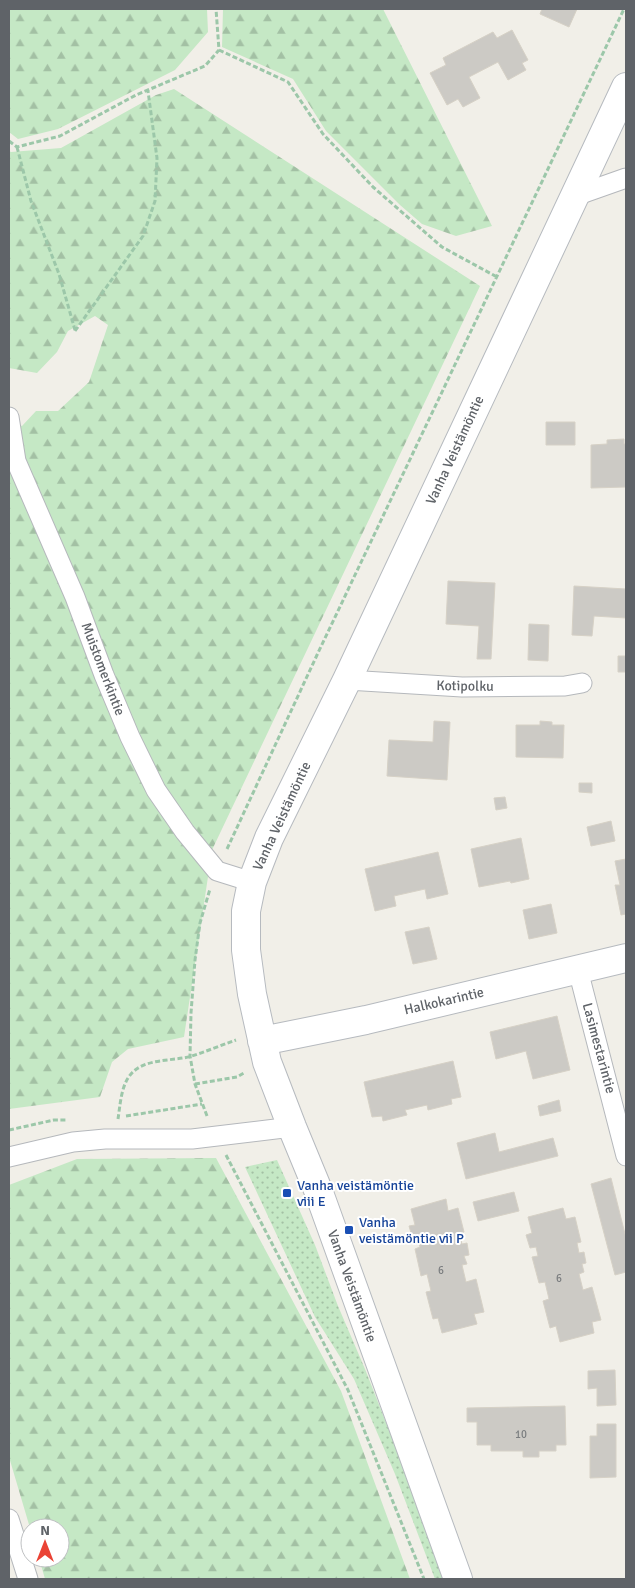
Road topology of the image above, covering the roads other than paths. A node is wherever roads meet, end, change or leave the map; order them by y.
1 (626, 87) edge
2 (626, 178) edge
3 (575, 196) junction
4 (9, 417) edge
5 (347, 680) junction
6 (582, 683) dead end
7 (252, 882) junction
8 (626, 958) edge
9 (578, 970) junction
10 (263, 1045) junction
11 (292, 1128) junction
12 (626, 1156) edge
13 (9, 1157) edge
14 (9, 1519) edge
15 (28, 1579) edge
16 (458, 1579) edge

1 - 3 street, Vanha Veistämöntie
2 - 3 street
3 - 5 street, Vanha Veistämöntie
4 - 7 street, Muistomerkintie
5 - 6 street, Kotipolku
5 - 7 street, Vanha Veistämöntie
7 - 10 street, Vanha Veistämöntie
8 - 9 street, Halkokarintie
9 - 10 street, Halkokarintie
9 - 12 street, Lasimestarintie
10 - 11 street, Vanha Veistämöntie
11 - 13 street
11 - 16 street, Vanha Veistämöntie
14 - 15 street

